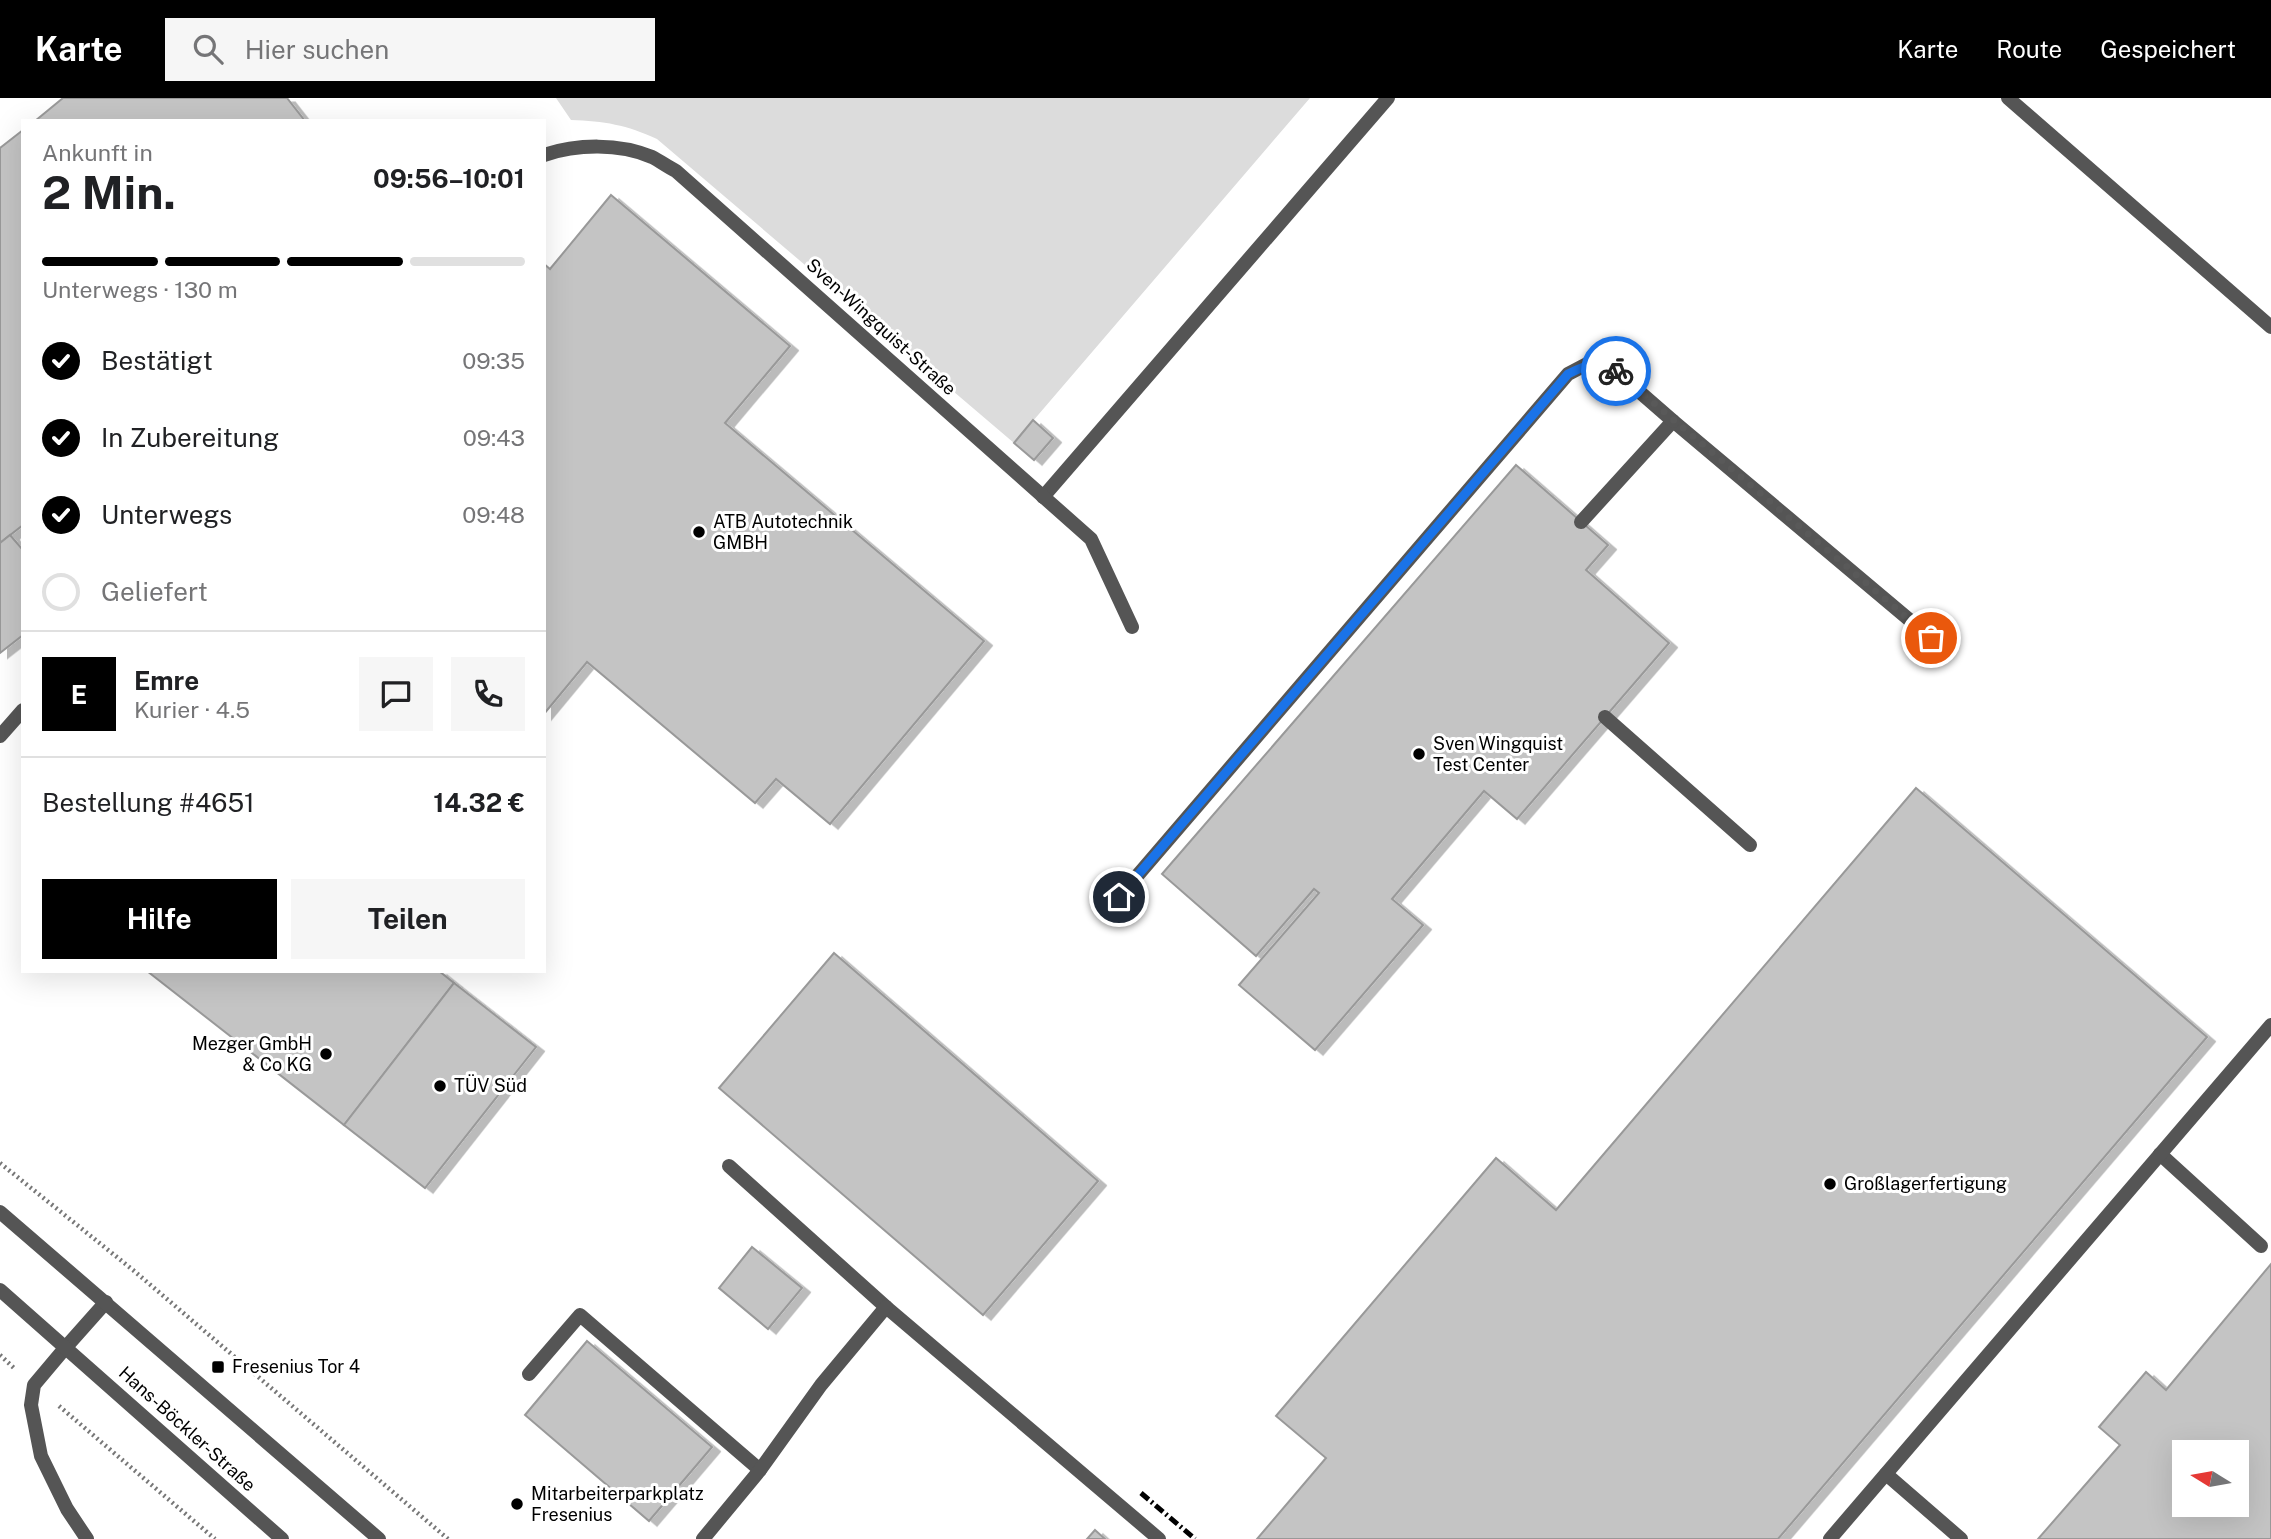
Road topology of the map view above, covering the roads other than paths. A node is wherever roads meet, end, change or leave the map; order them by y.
1 (1388, 98) edge
2 (2007, 98) edge
3 (546, 154) edge
4 (2271, 327) edge
5 (1673, 421) junction
6 (1043, 497) junction
7 (1581, 522) dead end
8 (1132, 627) dead end
9 (1931, 638) dead end
10 (21, 712) edge
11 (1605, 717) dead end
12 (0, 736) edge
13 (1750, 845) dead end
14 (1119, 897) dead end
15 (2271, 1026) edge
16 (2160, 1154) junction
17 (729, 1166) dead end
18 (0, 1212) edge
19 (2261, 1246) dead end
20 (0, 1290) edge
21 (106, 1302) junction
22 (886, 1307) junction
23 (66, 1348) junction
24 (529, 1374) dead end
25 (760, 1470) junction
26 (1886, 1474) junction
27 (87, 1539) edge
28 (282, 1539) edge
29 (379, 1539) edge
30 (703, 1539) edge
31 (1159, 1539) edge
32 (1830, 1539) edge
33 (1961, 1539) edge

1 - 6 street
2 - 4 street
3 - 6 street, Sven-Wingquist-Straße
5 - 7 street
5 - 9 street
5 - 14 street
6 - 8 street, Sven-Wingquist-Straße
10 - 12 street
11 - 13 street
15 - 16 street
16 - 19 street
16 - 26 street
17 - 22 street
18 - 21 street
20 - 23 street, Hans-Böckler-Straße
21 - 23 street
21 - 29 street
22 - 25 street
22 - 31 street
23 - 27 street
23 - 28 street, Hans-Böckler-Straße
24 - 25 street
25 - 30 street
26 - 32 street
26 - 33 street

